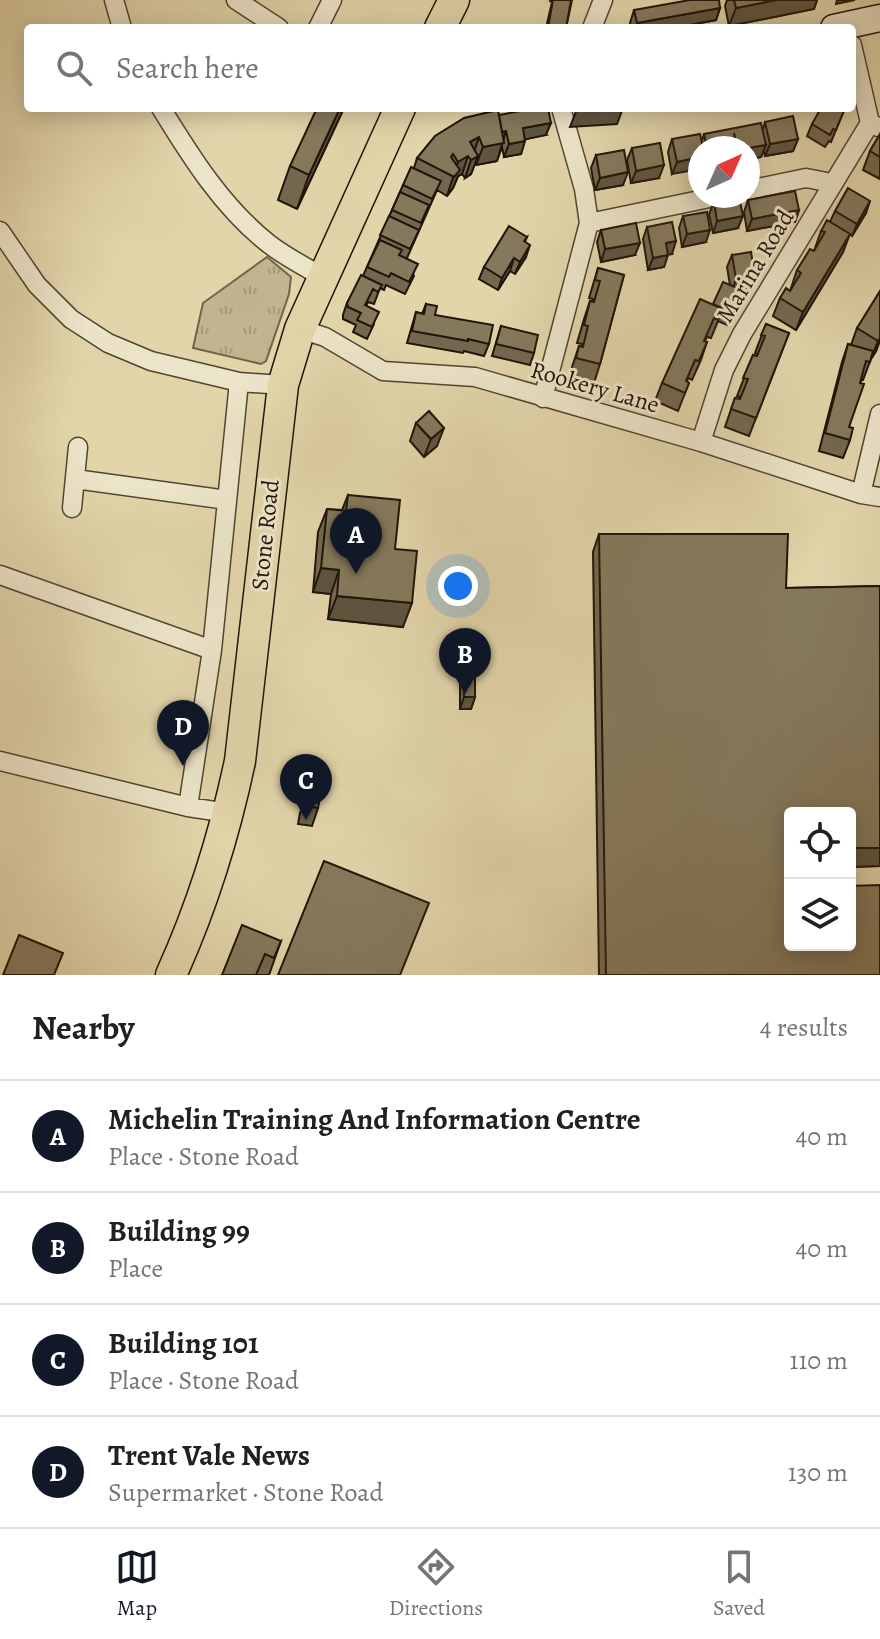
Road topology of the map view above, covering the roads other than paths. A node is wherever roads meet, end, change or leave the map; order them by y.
1 (114, 0) edge
2 (236, 0) edge
3 (332, 0) edge
4 (454, 0) edge
5 (603, 0) edge
6 (880, 18) edge
7 (121, 24) edge
8 (273, 24) edge
9 (320, 24) edge
10 (442, 24) edge
11 (594, 24) edge
12 (856, 27) edge
13 (856, 64) edge
14 (163, 112) edge
15 (398, 112) edge
16 (562, 112) edge
17 (875, 126) edge
18 (832, 183) junction
19 (760, 188) edge
20 (688, 202) edge
21 (589, 223) junction
22 (0, 231) edge
23 (323, 277) junction
24 (300, 329) junction
25 (239, 382) junction
26 (283, 385) junction
27 (543, 398) junction
28 (880, 414) edge
29 (701, 442) junction
30 (78, 447) dead end
31 (75, 479) junction
32 (861, 494) junction
33 (880, 497) edge
34 (227, 500) junction
35 (72, 508) dead end
36 (0, 575) edge
37 (212, 650) junction
38 (0, 761) edge
39 (188, 807) junction
40 (228, 813) junction
41 (171, 975) edge

1 - 7 street
2 - 8 street
3 - 9 street
4 - 10 highway
5 - 11 street
6 - 12 main road
13 - 17 street
14 - 23 street
15 - 23 highway, Stone Road
16 - 21 street
17 - 18 street, Marina Road
18 - 19 street
18 - 29 street, Marina Road
20 - 21 street
21 - 27 street
22 - 25 street
23 - 24 highway, Stone Road
24 - 26 highway, Stone Road
24 - 27 street, Rookery Lane
25 - 26 street
25 - 34 street, Stone Road
26 - 40 highway, Stone Road
27 - 29 street, Rookery Lane
28 - 32 street
29 - 32 street, Rookery Lane
30 - 31 street
31 - 34 street
31 - 35 street
32 - 33 street, Rookery Lane
34 - 37 street, Stone Road
36 - 37 street
37 - 39 street, Stone Road
38 - 39 street
39 - 40 street
40 - 41 highway, Stone Road

